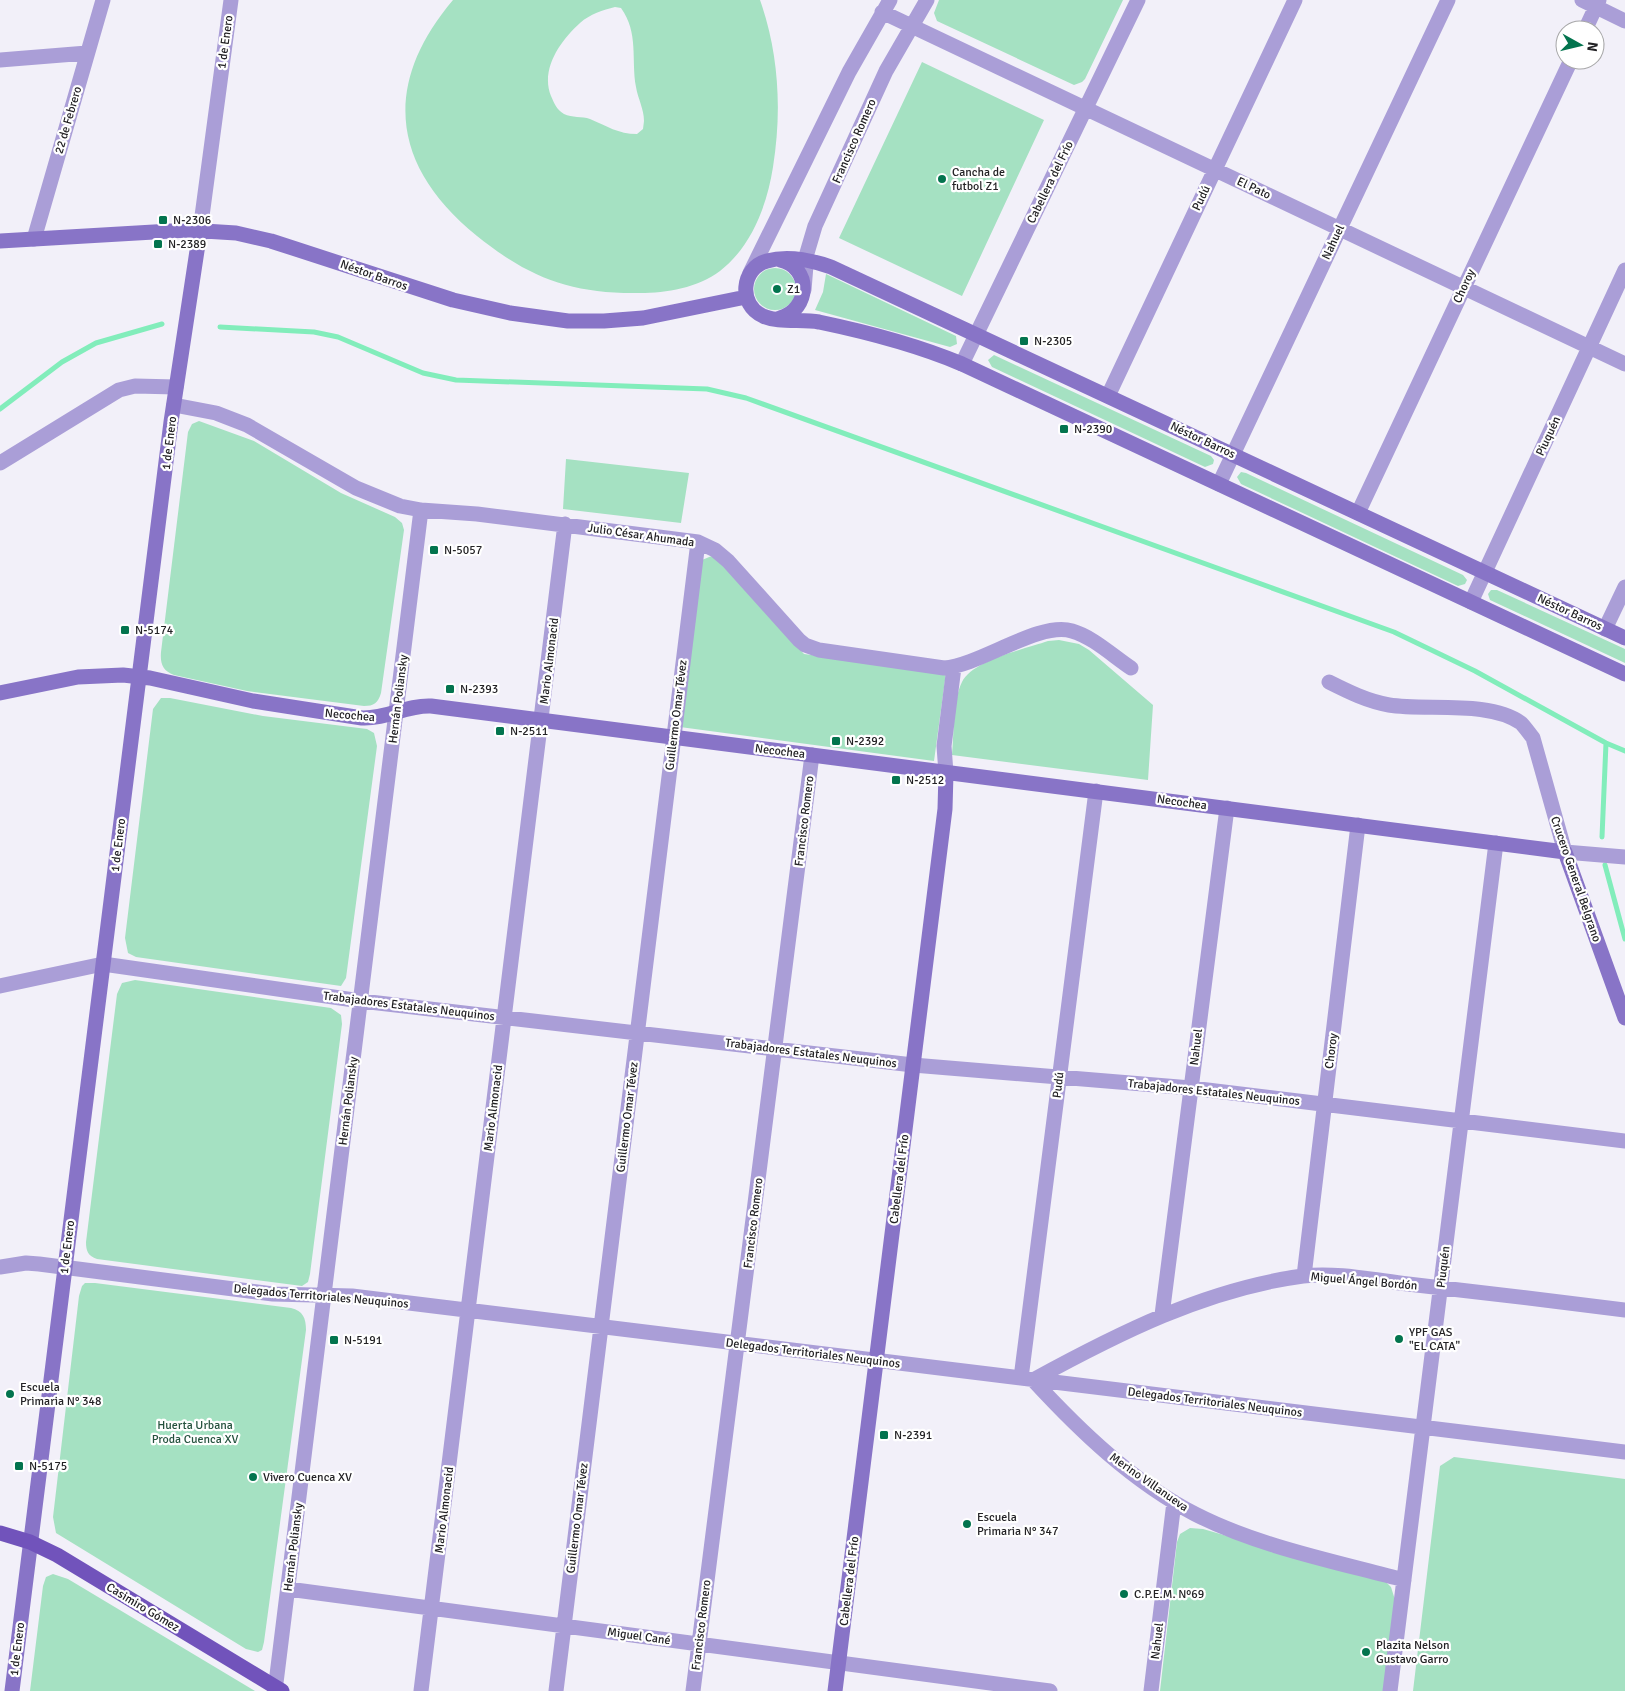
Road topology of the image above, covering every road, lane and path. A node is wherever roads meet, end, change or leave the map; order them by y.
1 (103, 0) edge
2 (231, 0) edge
3 (927, 0) edge
4 (1138, 0) edge
5 (1295, 0) edge
6 (1448, 0) edge
7 (1582, 0) edge
8 (1598, 3) edge
9 (886, 6) edge
10 (1590, 20) edge
11 (1625, 20) edge
12 (911, 25) junction
13 (87, 53) junction
14 (0, 60) edge
15 (1566, 70) edge
16 (1086, 108) junction
17 (1215, 169) junction
18 (1340, 228) junction
19 (200, 231) junction
20 (34, 239) junction
21 (0, 241) edge
22 (776, 260) junction
23 (806, 260) junction
24 (1625, 270) edge
25 (750, 274) junction
26 (1464, 287) junction
27 (804, 290) junction
28 (746, 297) junction
29 (778, 319) junction
30 (976, 334) junction
31 (1589, 347) junction
32 (962, 364) junction
33 (1625, 364) edge
34 (176, 386) junction
35 (1108, 396) junction
36 (174, 405) junction
37 (1233, 455) junction
38 (0, 463) edge
39 (1219, 484) junction
40 (421, 510) junction
41 (1358, 513) junction
42 (565, 524) junction
43 (698, 542) junction
44 (1485, 572) junction
45 (1625, 587) edge
46 (1471, 602) junction
47 (1606, 629) junction
48 (1625, 638) edge
49 (954, 667) junction
50 (1131, 668) dead end
51 (1625, 674) edge
52 (139, 676) junction
53 (1329, 682) dead end
54 (0, 693) edge
55 (396, 712) junction
56 (541, 721) junction
57 (674, 738) junction
58 (812, 755) junction
59 (946, 773) junction
60 (1096, 791) junction
61 (1227, 808) junction
62 (1358, 825) junction
63 (1496, 843) junction
64 (1565, 852) junction
65 (1625, 857) edge
66 (103, 964) junction
67 (0, 986) edge
68 (361, 1001) junction
69 (504, 1018) junction
70 (1625, 1018) edge
71 (637, 1033) junction
72 (775, 1049) junction
73 (913, 1065) junction
74 (1059, 1077) junction
75 (1191, 1088) junction
76 (1324, 1104) junction
77 (1461, 1121) junction
78 (1625, 1141) edge
79 (65, 1266) junction
80 (0, 1267) edge
81 (1304, 1276) junction
82 (1441, 1288) junction
83 (325, 1296) junction
84 (468, 1310) junction
85 (1625, 1310) edge
86 (1162, 1316) junction
87 (601, 1327) junction
88 (737, 1343) junction
89 (876, 1360) junction
90 (1027, 1379) junction
91 (1423, 1428) junction
92 (1625, 1452) edge
93 (1174, 1502) junction
94 (0, 1533) edge
95 (30, 1542) junction
96 (1404, 1580) junction
97 (288, 1589) junction
98 (432, 1608) junction
99 (564, 1626) junction
100 (699, 1644) junction
101 (839, 1663) junction
102 (278, 1690) edge
103 (12, 1691) edge
104 (421, 1691) edge
105 (556, 1691) edge
106 (693, 1691) edge
107 (835, 1691) edge
108 (1050, 1691) edge
109 (1151, 1691) edge
110 (1390, 1691) edge

1 - 13 street, 22 de Febrero
2 - 19 street, 1 de Enero
3 - 12 street, Francisco Romero
4 - 16 street, Cabellera del Frío
5 - 17 street, Pudú
6 - 18 street, Nahuel
7 - 8 street
8 - 10 street
8 - 11 street
9 - 12 street, El Pato
9 - 25 street
12 - 16 street, El Pato
12 - 23 street, Francisco Romero
13 - 14 street
13 - 20 street, 22 de Febrero
15 - 26 street, Choroy
16 - 17 street, El Pato
16 - 30 street, Cabellera del Frío
17 - 18 street, El Pato
17 - 35 street, Pudú
18 - 26 street, El Pato
18 - 37 street, Nahuel
19 - 20 street, Néstor Barros
19 - 28 street, Néstor Barros
19 - 34 street, 1 de Enero
20 - 21 street, Néstor Barros
22 - 23 street, Néstor Barros
22 - 25 street, Néstor Barros
22 - 27 street
23 - 27 street, Francisco Romero
23 - 30 street, Néstor Barros
24 - 31 street, Piuquén
25 - 28 street
26 - 31 street, El Pato
26 - 41 street, Choroy
27 - 29 street
28 - 29 street
29 - 32 street
30 - 32 street, Cabellera del Frío
30 - 35 street, Néstor Barros
31 - 33 street, El Pato
31 - 44 street, Piuquén
32 - 39 street
34 - 36 street, 1 de Enero
34 - 38 street
35 - 37 street, Néstor Barros
36 - 40 street, Julio César Ahumada
36 - 52 street, 1 de Enero
37 - 39 street, Nahuel
37 - 41 street, Néstor Barros
39 - 46 street
40 - 42 street, Julio César Ahumada
40 - 55 street, Hernán Poliansky
41 - 44 street, Néstor Barros
42 - 43 street, Julio César Ahumada
42 - 56 street, Mario Almonacid
43 - 49 street, Julio César Ahumada
43 - 57 street, Guillermo Omar Tévez
44 - 46 street, Piuquén
44 - 47 street, Néstor Barros
45 - 47 street
46 - 51 street
47 - 48 street, Néstor Barros
49 - 50 street, Julio César Ahumada
49 - 59 street, Cabellera del Frío
52 - 54 street, Necochea
52 - 55 street, Necochea
52 - 66 street, 1 de Enero
53 - 64 street, Crucero General Belgrano
55 - 56 street, Necochea
55 - 68 street, Hernán Poliansky
56 - 57 street, Necochea
56 - 69 street, Mario Almonacid
57 - 58 street, Necochea
57 - 71 street, Guillermo Omar Tévez
58 - 59 street, Necochea
58 - 72 street, Francisco Romero
59 - 60 street, Necochea
59 - 73 street, Cabellera del Frío
60 - 61 street, Necochea
60 - 74 street, Pudú
61 - 62 street, Necochea
61 - 75 street, Nahuel
62 - 63 street, Necochea
62 - 76 street, Choroy
63 - 64 street, Necochea
63 - 77 street, Piuquén
64 - 65 street
64 - 70 street, Crucero General Belgrano
66 - 67 street, Trabajadores Estatales Neuquinos
66 - 68 street, Trabajadores Estatales Neuquinos
66 - 79 street, 1 de Enero
68 - 69 street, Trabajadores Estatales Neuquinos
68 - 83 street, Hernán Poliansky
69 - 71 street, Trabajadores Estatales Neuquinos
69 - 84 street, Mario Almonacid
71 - 72 street, Trabajadores Estatales Neuquinos
71 - 87 street, Guillermo Omar Tévez
72 - 73 street, Trabajadores Estatales Neuquinos
72 - 88 street, Francisco Romero
73 - 74 street, Trabajadores Estatales Neuquinos
73 - 89 street, Cabellera del Frío
74 - 75 street, Trabajadores Estatales Neuquinos
74 - 90 street, Pudú
75 - 76 street, Trabajadores Estatales Neuquinos
75 - 86 street, Nahuel
76 - 77 street, Trabajadores Estatales Neuquinos
76 - 81 street, Choroy
77 - 78 street, Trabajadores Estatales Neuquinos
77 - 82 street, Piuquén
79 - 80 street, Delegados Territoriales Neuquinos
79 - 83 street, Delegados Territoriales Neuquinos
79 - 95 street, 1 de Enero
81 - 82 street, Miguel Ángel Bordón
81 - 86 street, Miguel Ángel Bordón
82 - 85 street, Miguel Ángel Bordón
82 - 91 street, Piuquén
83 - 84 street, Delegados Territoriales Neuquinos
83 - 97 street, Hernán Poliansky
84 - 87 street, Delegados Territoriales Neuquinos
84 - 98 street, Mario Almonacid
86 - 90 street, Miguel Ángel Bordón
87 - 88 street, Delegados Territoriales Neuquinos
87 - 99 street, Guillermo Omar Tévez
88 - 89 street, Delegados Territoriales Neuquinos
88 - 100 street, Francisco Romero
89 - 90 street, Delegados Territoriales Neuquinos
89 - 101 street, Cabellera del Frío
90 - 91 street, Delegados Territoriales Neuquinos
90 - 93 street, Merino Villanueva
91 - 92 street, Delegados Territoriales Neuquinos
91 - 96 street, Piuquén
93 - 96 street, Merino Villanueva
93 - 109 street, Nahuel
94 - 95 main road, Casimiro Gómez
95 - 102 main road, Casimiro Gómez
95 - 103 street, 1 de Enero
96 - 110 street, Piuquén
97 - 98 street, Miguel Cané
97 - 102 street, Hernán Poliansky
98 - 99 street, Miguel Cané
98 - 104 street, Mario Almonacid
99 - 100 street, Miguel Cané
99 - 105 street, Guillermo Omar Tévez
100 - 101 street, Miguel Cané
100 - 106 street, Francisco Romero
101 - 107 street, Cabellera del Frío
101 - 108 street, Miguel Cané

